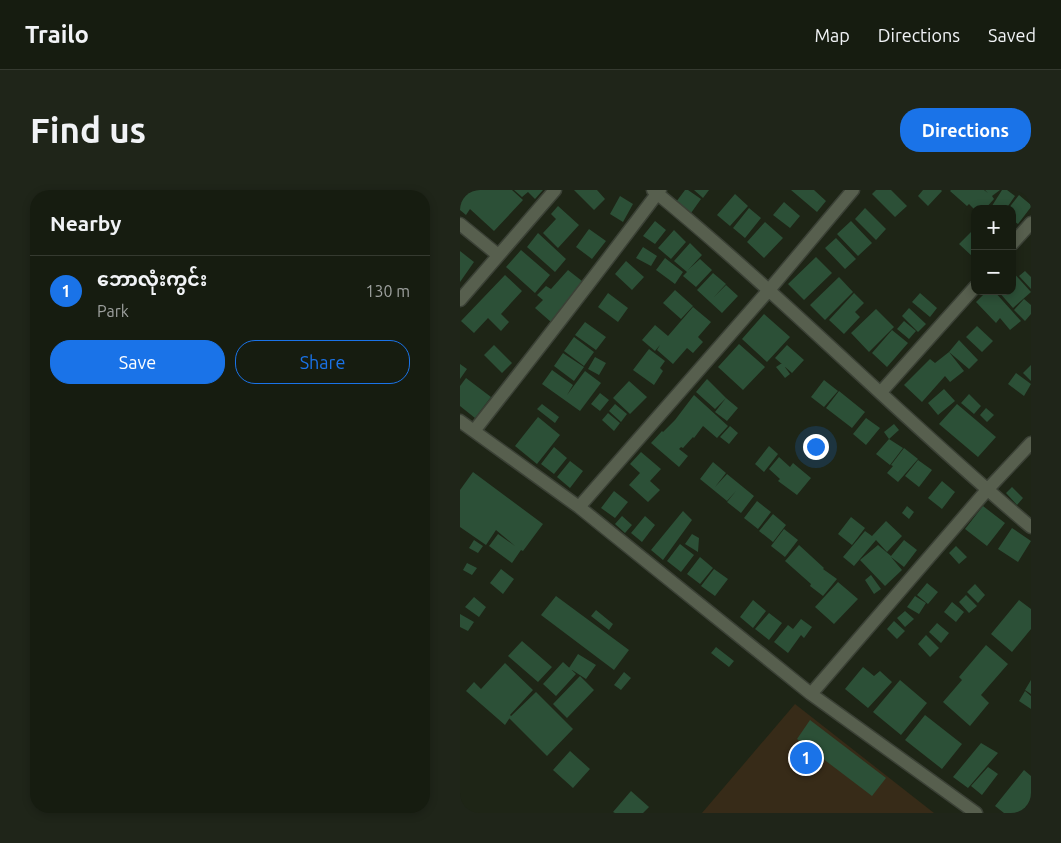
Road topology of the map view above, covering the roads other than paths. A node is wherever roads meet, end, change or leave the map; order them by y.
1 (555, 190) edge
2 (853, 190) edge
3 (657, 191) edge
4 (1031, 223) edge
5 (460, 224) edge
6 (1016, 240) edge
7 (498, 255) junction
8 (769, 290) junction
9 (971, 291) edge
10 (460, 300) edge
11 (881, 392) junction
12 (460, 421) edge
13 (474, 431) junction
14 (1031, 443) edge
15 (987, 490) junction
16 (579, 507) junction
17 (1031, 527) edge
18 (811, 694) junction
19 (976, 813) edge

1 - 7 street
2 - 8 street
3 - 8 street
3 - 13 street
4 - 6 street
5 - 7 street
7 - 10 street
8 - 11 street
8 - 16 street
9 - 11 street
11 - 15 street
12 - 13 street
13 - 16 street
14 - 15 street
15 - 17 street
15 - 18 street
16 - 18 street
18 - 19 street

